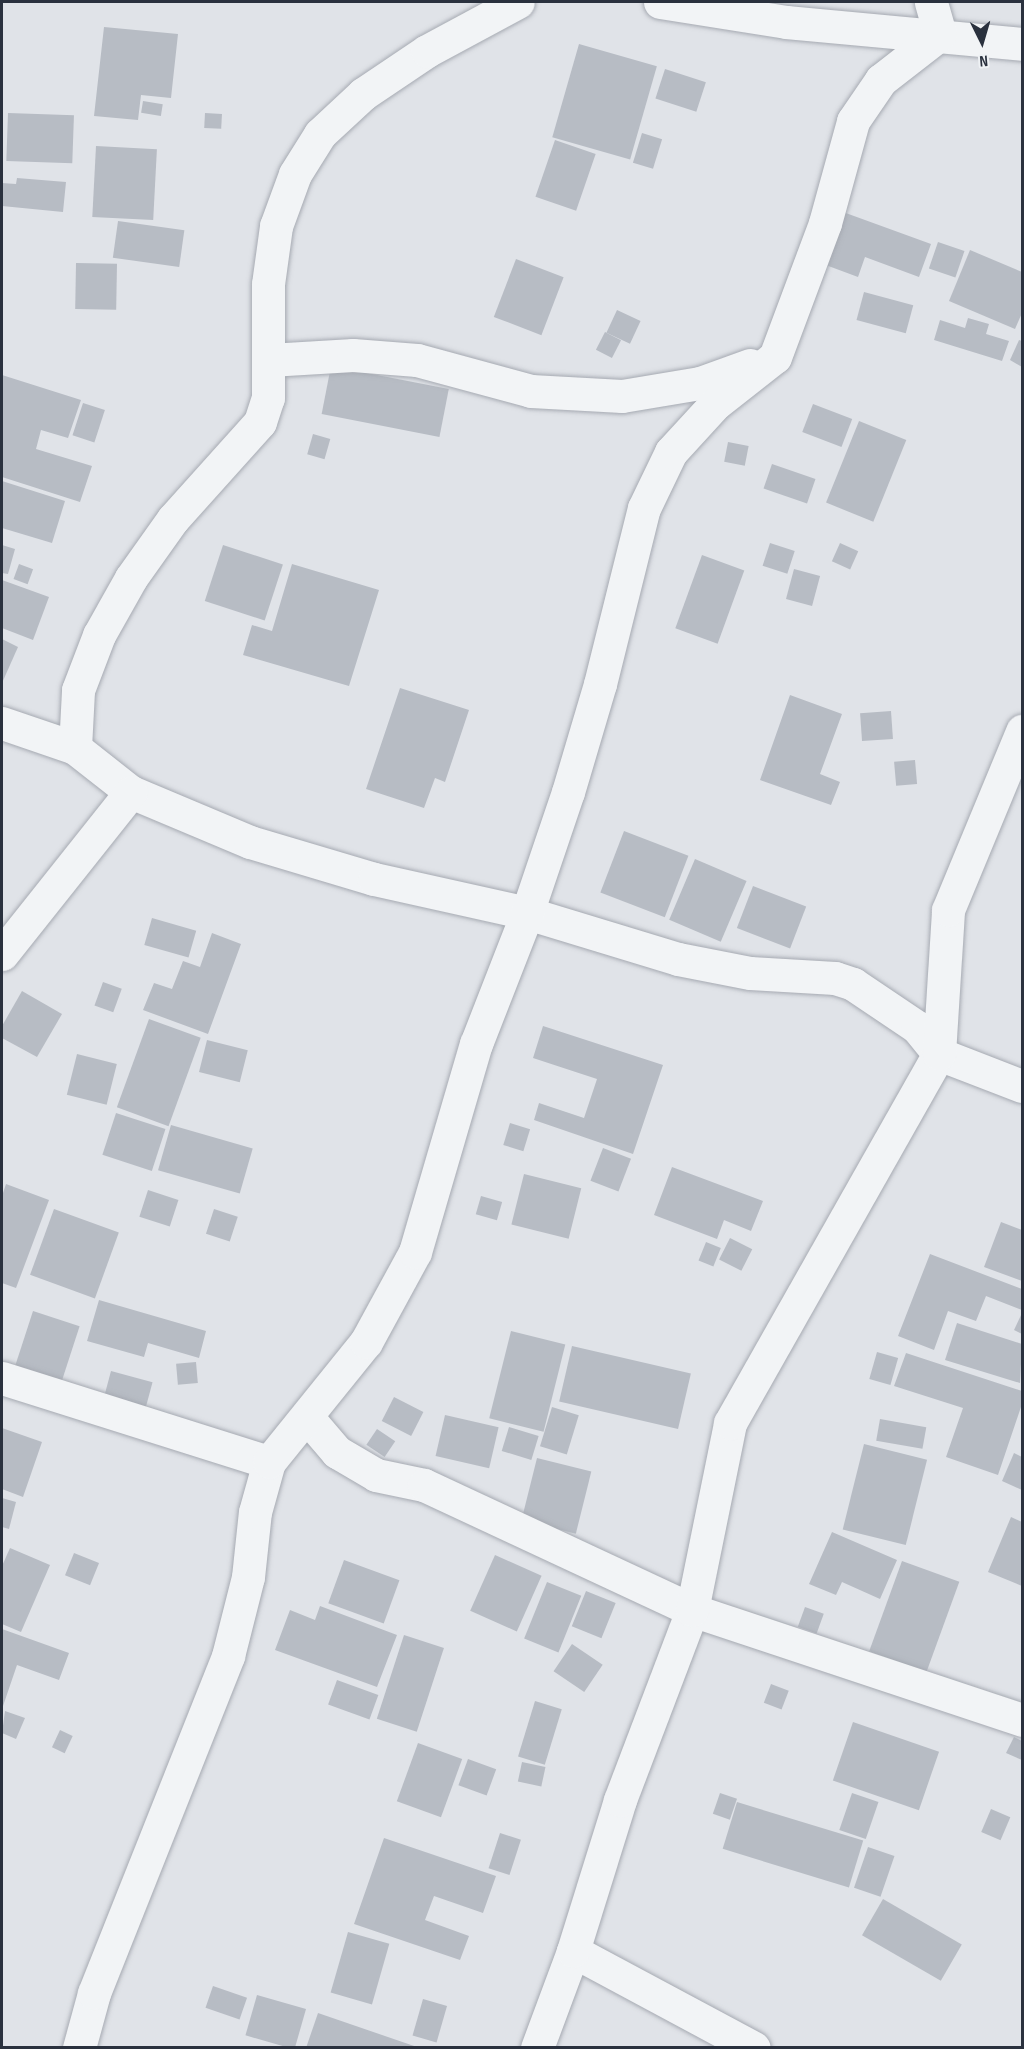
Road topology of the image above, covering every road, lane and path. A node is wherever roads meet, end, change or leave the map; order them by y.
1 (518, 2) edge
2 (660, 2) edge
3 (931, 2) edge
4 (940, 34) junction
5 (1023, 44) edge
6 (775, 357) junction
7 (269, 360) junction
8 (2, 723) edge
9 (1023, 731) edge
10 (75, 748) junction
11 (131, 792) junction
12 (527, 913) junction
13 (2, 954) edge
14 (939, 1054) junction
15 (1023, 1086) edge
16 (2, 1378) edge
17 (307, 1417) junction
18 (269, 1462) junction
19 (692, 1610) junction
20 (1023, 1720) edge
21 (573, 1951) junction
22 (79, 2048) edge
23 (537, 2048) edge
24 (754, 2048) edge

1 - 7 street
2 - 4 street
3 - 4 street
4 - 5 street
4 - 6 street
6 - 7 street
6 - 12 street
7 - 10 street
8 - 10 street
9 - 14 street
10 - 11 street
11 - 12 street
11 - 13 street
12 - 14 street
12 - 17 street
14 - 15 street
14 - 19 street
16 - 18 street
17 - 18 street
17 - 19 street
18 - 22 street
19 - 20 street
19 - 21 street
21 - 23 street
21 - 24 street

